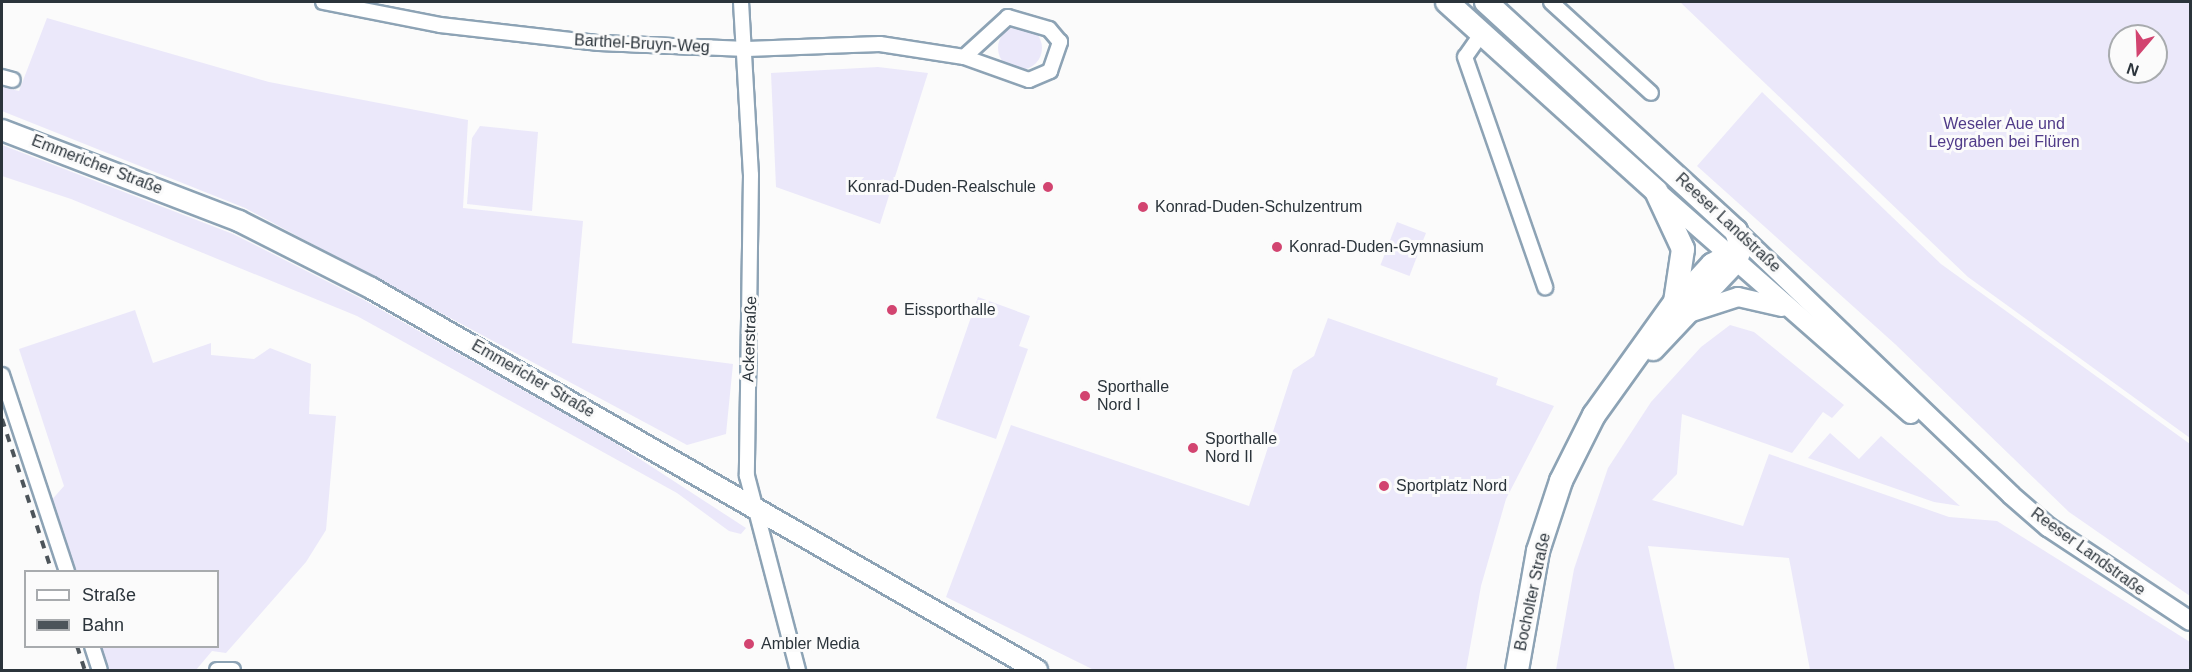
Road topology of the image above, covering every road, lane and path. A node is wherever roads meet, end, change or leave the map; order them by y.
1 (322, 2) edge
2 (741, 2) edge
3 (1447, 2) edge
4 (1486, 2) edge
5 (1551, 2) edge
6 (1482, 33) junction
7 (747, 49) junction
8 (964, 57) junction
9 (1651, 93) dead end
10 (4, 131) edge
11 (1656, 190) junction
12 (1739, 248) junction
13 (1545, 287) dead end
14 (1683, 307) junction
15 (1795, 313) junction
16 (2, 375) edge
17 (1963, 453) junction
18 (756, 509) junction
19 (66, 570) edge
20 (2190, 621) edge
21 (93, 648) edge
22 (100, 670) edge
23 (217, 670) edge
24 (233, 670) edge
25 (798, 670) edge
26 (1037, 670) edge
27 (1517, 670) edge

1 - 7 street, Barthel-Bruyn-Weg
2 - 7 street, Ackerstraße
3 - 6 main road, Reeser Landstraße
4 - 12 main road, Reeser Landstraße
5 - 9 street
6 - 11 main road, Reeser Landstraße
6 - 13 street
7 - 8 street, Barthel-Bruyn-Weg
7 - 18 street, Ackerstraße
8 - 8 street, Barthel-Bruyn-Weg
10 - 18 main road, Emmericher Straße
11 - 12 street, Reeser Landstraße
11 - 14 main road
12 - 14 main road, Bocholter Straße
12 - 15 street, Reeser Landstraße
12 - 17 street, Reeser Landstraße
14 - 15 street
14 - 27 main road, Bocholter Straße
15 - 17 street, Reeser Landstraße
16 - 19 street
17 - 20 street, Reeser Landstraße
18 - 25 street, Ackerstraße
18 - 26 main road, Emmericher Straße
21 - 22 street
23 - 24 street

